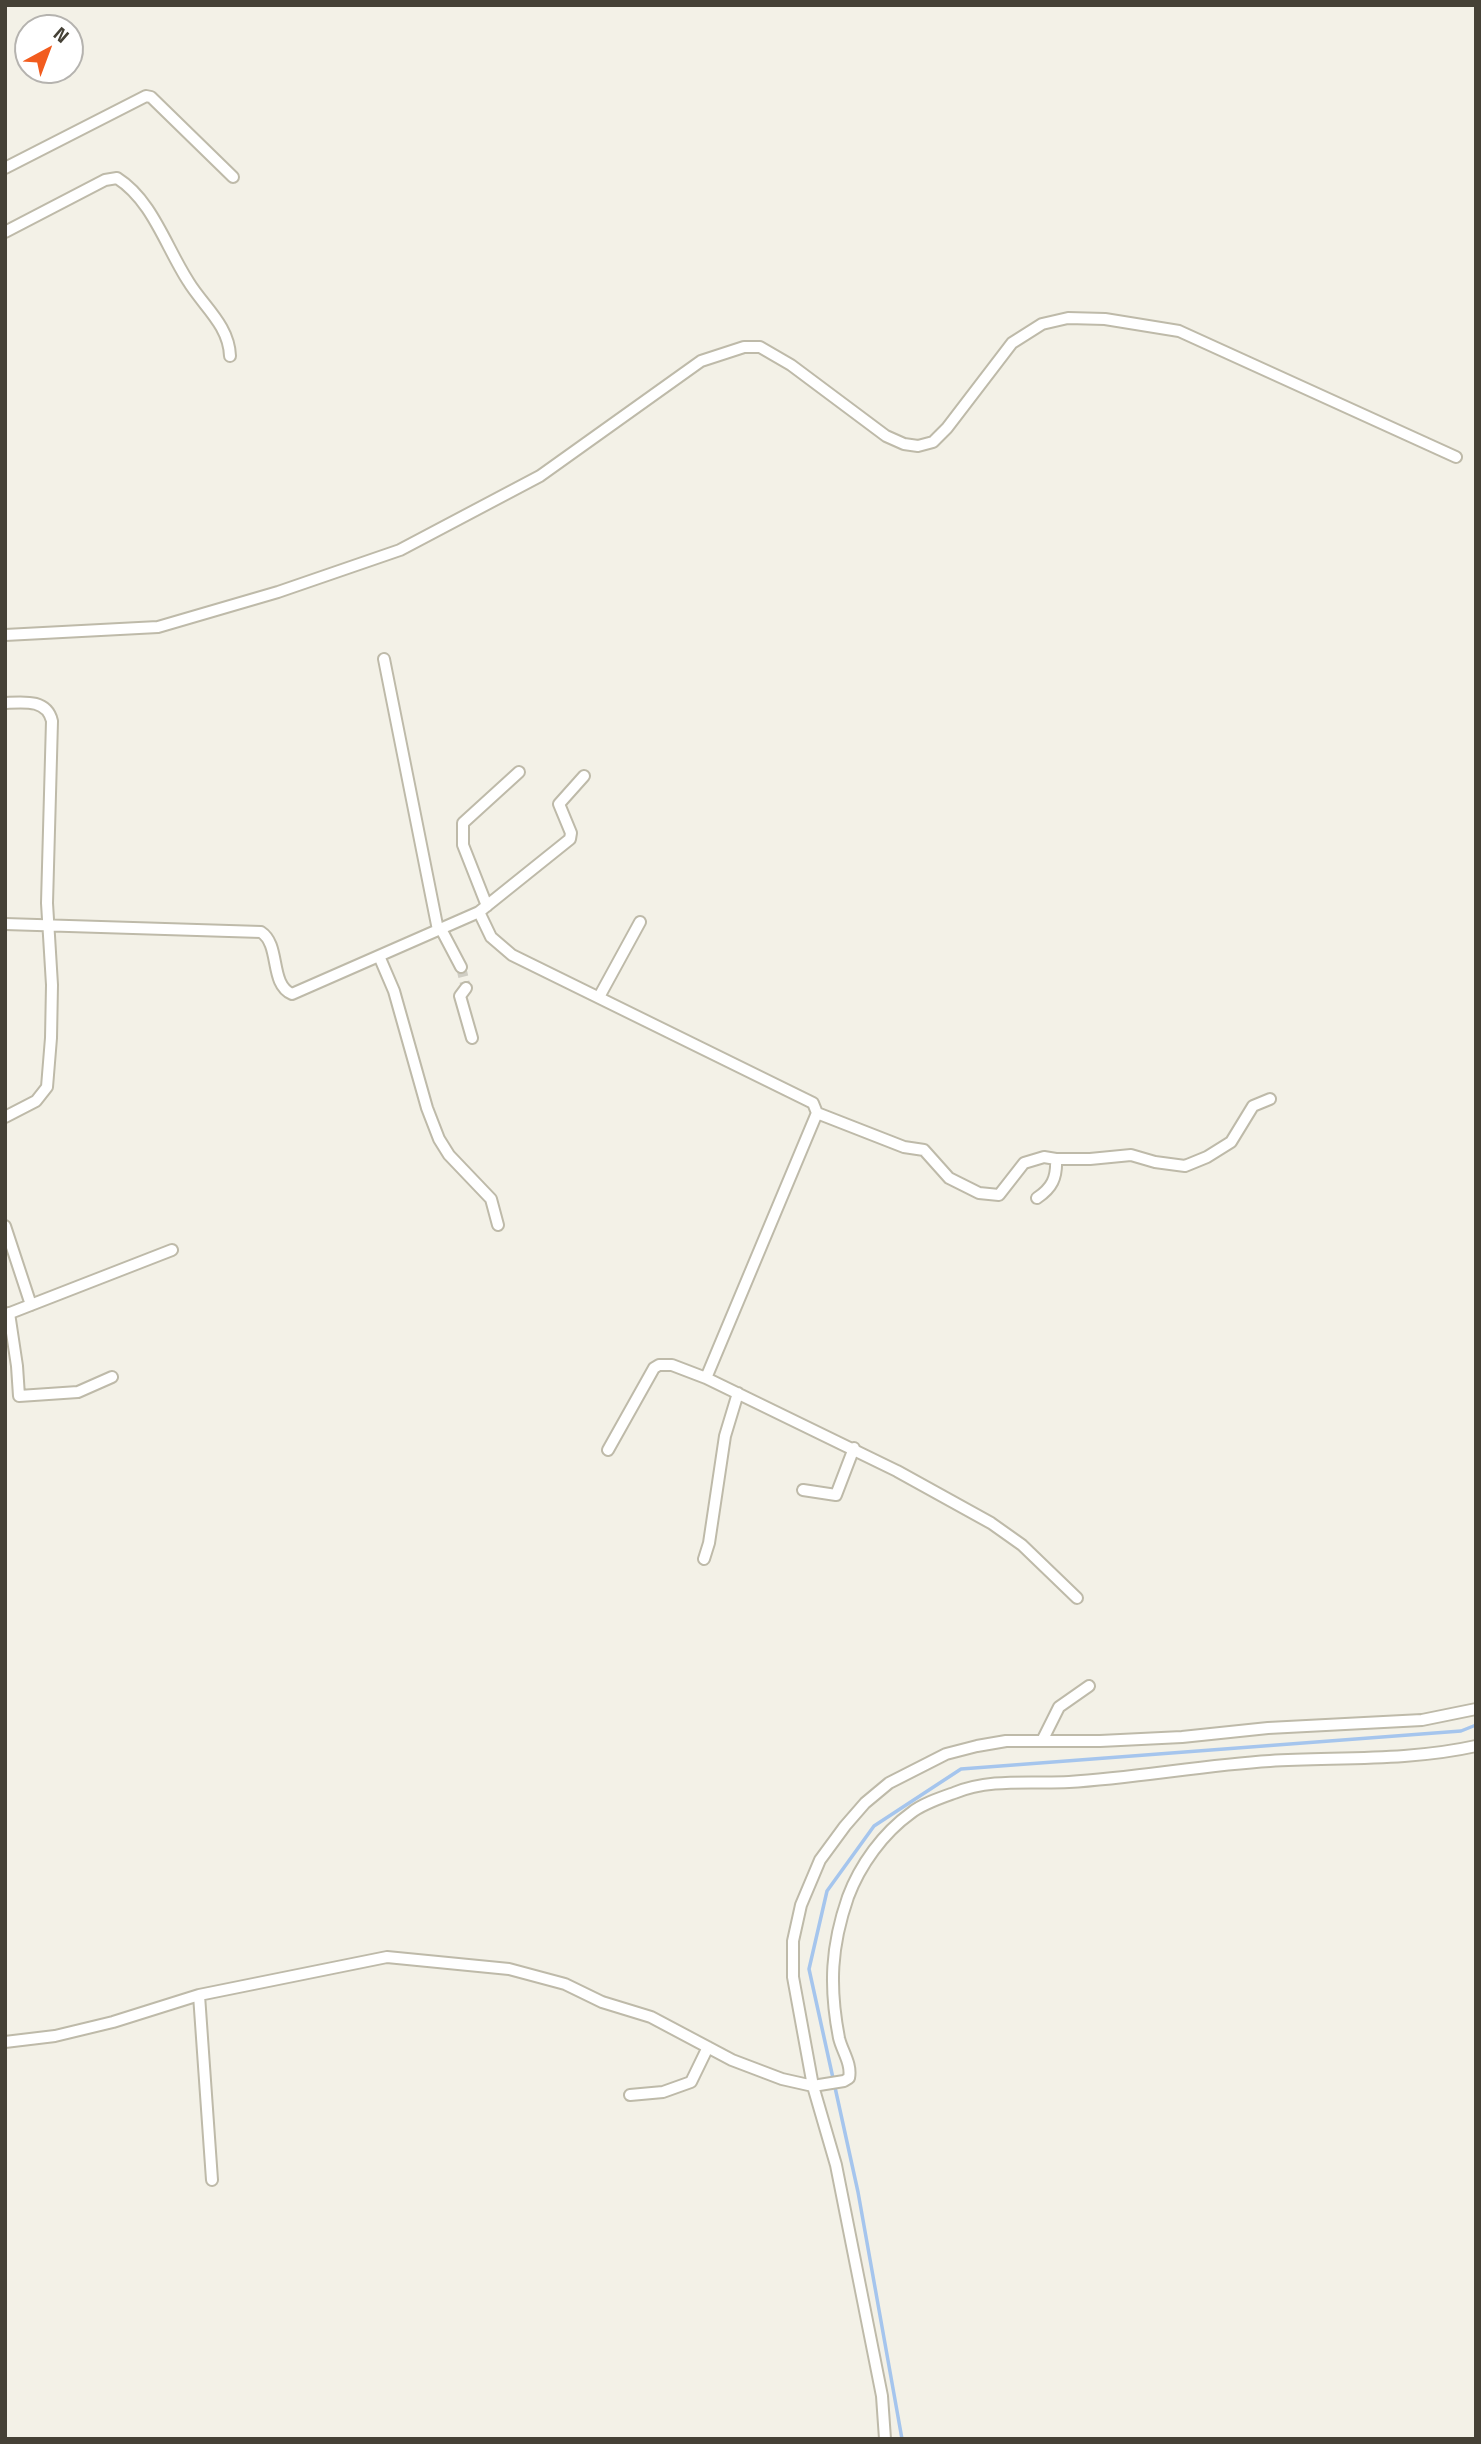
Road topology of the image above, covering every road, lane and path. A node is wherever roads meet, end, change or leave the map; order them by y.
1 (5, 167) edge
2 (233, 177) dead end
3 (5, 232) edge
4 (230, 356) dead end
5 (1456, 457) dead end
6 (5, 635) edge
7 (384, 659) dead end
8 (5, 703) edge
9 (519, 772) dead end
10 (584, 776) dead end
11 (483, 909) junction
12 (640, 922) dead end
13 (5, 924) edge
14 (49, 925) junction
15 (439, 930) junction
16 (379, 956) junction
17 (460, 967) tunnel mouth
18 (466, 988) tunnel mouth
19 (599, 996) junction
20 (472, 1038) dead end
21 (1270, 1099) dead end
22 (817, 1113) junction
23 (5, 1117) edge
24 (1056, 1159) junction
25 (1037, 1198) dead end
26 (498, 1225) dead end
27 (5, 1226) edge
28 (172, 1250) dead end
29 (31, 1305) junction
30 (7, 1314) edge
31 (112, 1377) dead end
32 (706, 1378) junction
33 (738, 1393) junction
34 (854, 1448) junction
35 (608, 1450) dead end
36 (803, 1490) dead end
37 (704, 1559) dead end
38 (1077, 1598) dead end
39 (1089, 1686) dead end
40 (1476, 1709) edge
41 (1042, 1741) junction
42 (1476, 1746) edge
43 (199, 1995) junction
44 (5, 2042) edge
45 (708, 2047) junction
46 (818, 2085) junction
47 (630, 2095) dead end
48 (212, 2180) dead end
49 (886, 2439) edge

1 - 2 street
3 - 4 street
5 - 6 street
7 - 15 street
8 - 14 street
9 - 11 street
10 - 11 street
11 - 15 street
11 - 19 street
12 - 19 street
13 - 14 street
14 - 16 street
14 - 23 street
15 - 16 street
15 - 17 street
16 - 26 street
18 - 20 street
19 - 22 street
21 - 24 street
22 - 24 street
22 - 32 street
24 - 25 street
27 - 29 street
28 - 29 street
29 - 30 street
30 - 31 street
32 - 33 street
32 - 35 street
33 - 34 street
33 - 37 street
34 - 36 street
34 - 38 street
39 - 41 street
40 - 41 street
41 - 46 street
42 - 46 street
43 - 44 street
43 - 45 street
43 - 48 street
45 - 46 street
45 - 47 street
46 - 49 street

